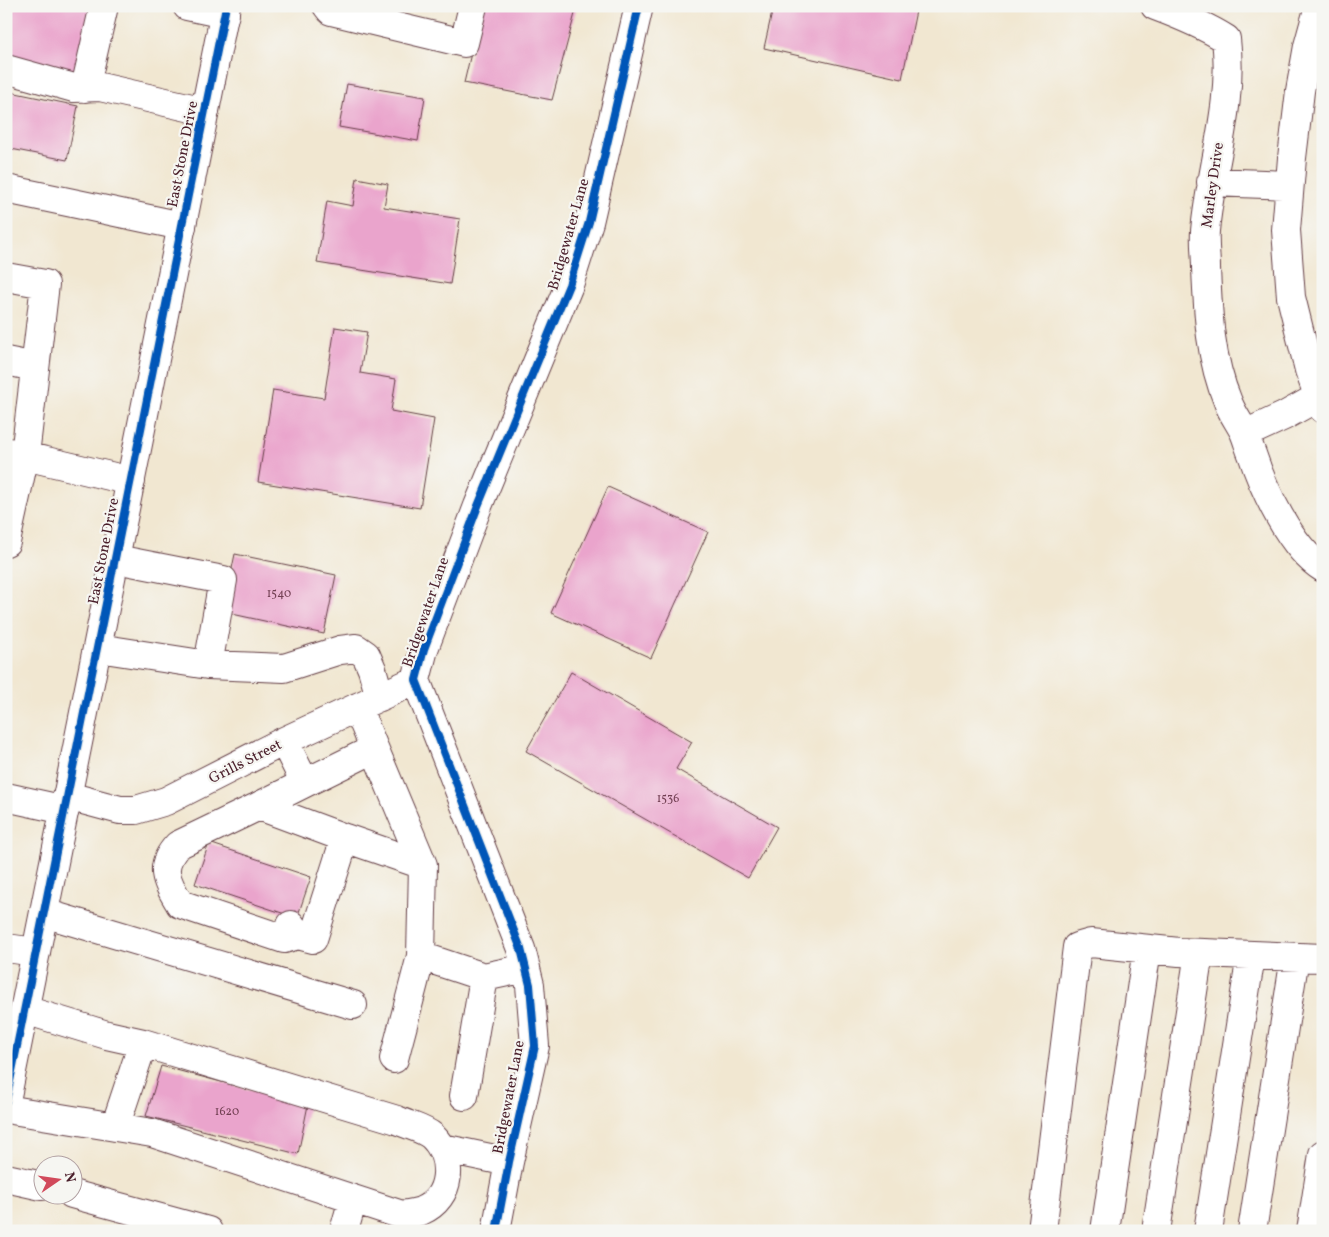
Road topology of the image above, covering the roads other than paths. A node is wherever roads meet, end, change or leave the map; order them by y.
1 (104, 6) edge
2 (187, 6) edge
3 (327, 6) edge
4 (473, 6) edge
5 (639, 6) edge
6 (1155, 6) edge
7 (1321, 6) edge
8 (225, 10) edge
9 (6, 69) edge
10 (85, 88) junction
11 (205, 112) junction
12 (1211, 182) junction
13 (1290, 185) junction
14 (6, 189) edge
15 (182, 226) junction
16 (6, 277) edge
17 (6, 362) edge
18 (35, 367) junction
19 (1320, 403) edge
20 (1245, 434) junction
21 (16, 453) edge
22 (131, 481) junction
23 (6, 542) edge
24 (116, 559) junction
25 (1323, 568) edge
26 (98, 648) junction
27 (208, 665) junction
28 (416, 680) junction
29 (369, 702) junction
30 (284, 741) junction
31 (374, 749) junction
32 (305, 783) junction
33 (6, 798) edge
34 (67, 803) junction
35 (259, 806) junction
36 (345, 838) junction
37 (423, 865) junction
38 (44, 913) junction
39 (6, 948) edge
40 (1147, 949) junction
41 (36, 952) junction
42 (1199, 953) junction
43 (1251, 955) junction
44 (421, 956) junction
45 (1295, 957) junction
46 (1323, 958) edge
47 (526, 968) junction
48 (484, 977) junction
49 (353, 1005) dead end
50 (25, 1010) junction
51 (143, 1043) junction
52 (394, 1059) dead end
53 (464, 1096) dead end
54 (6, 1101) edge
55 (6, 1109) edge
56 (115, 1127) junction
57 (442, 1148) junction
58 (1323, 1154) edge
59 (509, 1162) junction
60 (6, 1178) edge
61 (32, 1184) edge
62 (82, 1197) edge
63 (353, 1199) junction
64 (208, 1231) edge
65 (344, 1231) edge
66 (496, 1231) edge
67 (1042, 1231) edge
68 (1105, 1231) edge
69 (1156, 1231) edge
70 (1208, 1231) edge
71 (1252, 1231) edge
72 (1311, 1231) edge

1 - 10 main road
2 - 8 main road
3 - 4 main road
5 - 28 main road, Bridgewater Lane
6 - 12 main road, Marley Drive
7 - 13 main road
8 - 11 main road, East Stone Drive
9 - 10 main road
10 - 11 main road
11 - 15 main road, East Stone Drive
12 - 13 main road
12 - 20 main road, Marley Drive
13 - 19 main road
14 - 15 main road
15 - 22 main road, East Stone Drive
16 - 18 main road
17 - 18 main road
18 - 21 main road
19 - 20 main road
20 - 25 main road, Marley Drive
21 - 22 main road
21 - 23 main road
22 - 24 main road, East Stone Drive
24 - 26 main road, East Stone Drive
24 - 27 main road
26 - 27 main road
26 - 34 main road, East Stone Drive
27 - 29 main road
28 - 29 main road, Grills Street
28 - 47 main road, Bridgewater Lane
29 - 30 main road, Grills Street
29 - 31 main road
30 - 32 main road
30 - 34 main road, Grills Street
31 - 32 main road
31 - 37 main road
32 - 35 main road
33 - 34 main road, Grills Street
34 - 38 main road, East Stone Drive
35 - 36 main road
35 - 36 main road
36 - 37 main road
37 - 44 main road
38 - 41 main road, East Stone Drive
38 - 49 main road
39 - 41 main road
40 - 42 main road
40 - 67 main road
40 - 68 main road
41 - 50 main road, East Stone Drive
42 - 43 main road
42 - 69 main road
43 - 45 main road
43 - 70 main road
44 - 48 main road
44 - 52 main road
45 - 46 main road
45 - 71 main road
47 - 48 main road
47 - 59 main road, Bridgewater Lane
48 - 53 main road
50 - 51 main road
50 - 54 main road, East Stone Drive
51 - 56 main road
51 - 57 main road
55 - 56 main road
56 - 63 main road
57 - 59 main road
57 - 63 main road
58 - 72 main road
59 - 66 main road, Bridgewater Lane
60 - 61 main road
62 - 64 main road
63 - 65 main road

